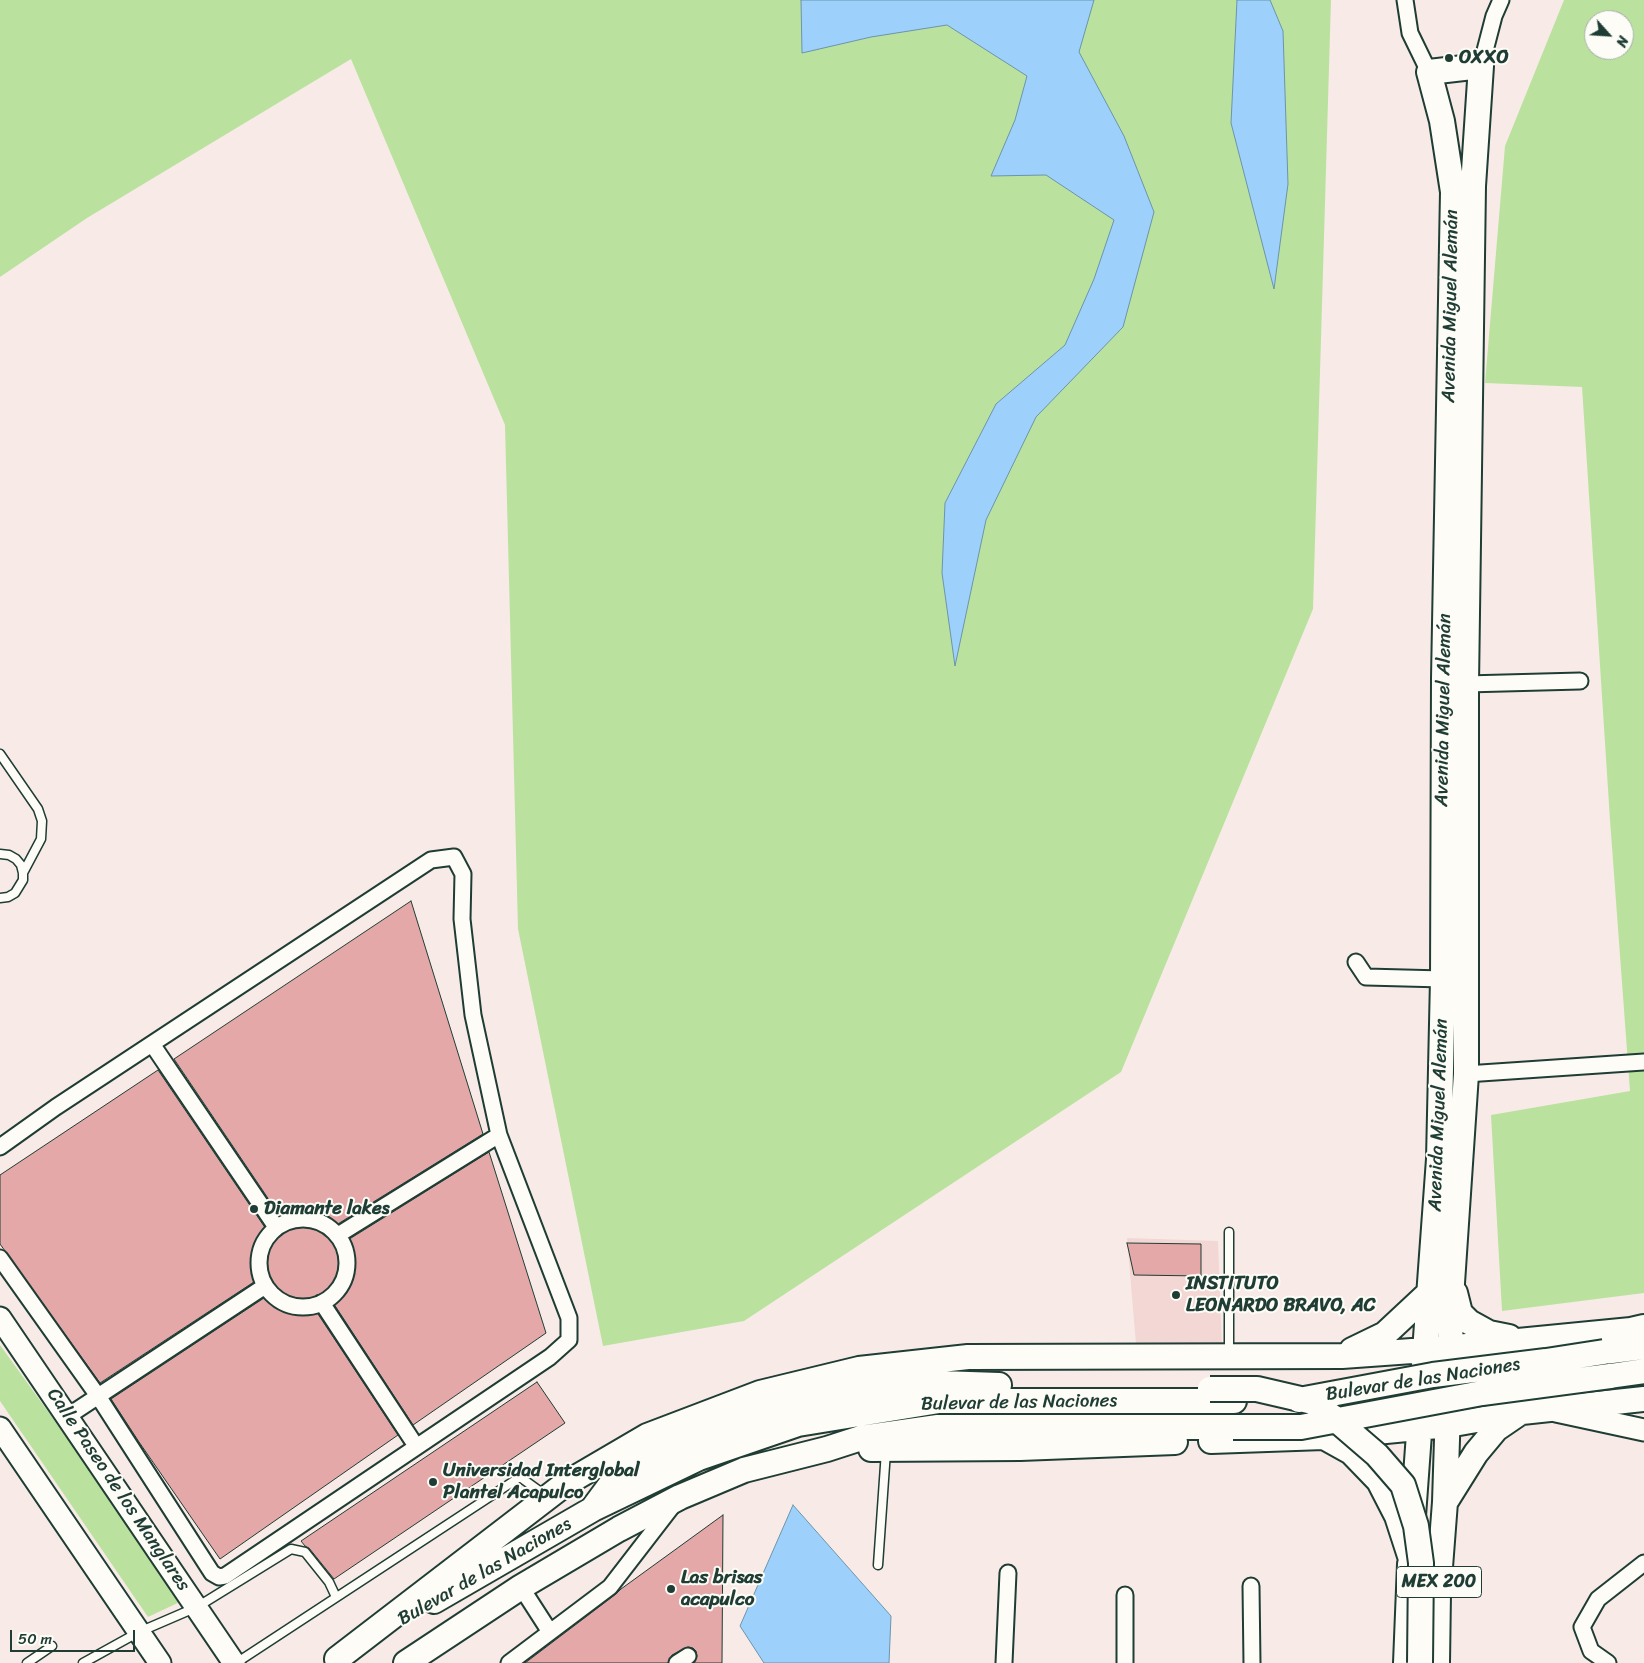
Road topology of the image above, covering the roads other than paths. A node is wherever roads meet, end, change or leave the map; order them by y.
1 (1405, 0) edge
2 (1501, 0) edge
3 (1481, 66) junction
4 (1429, 72) junction
5 (1478, 120) junction
6 (1442, 121) junction
7 (1580, 681) dead end
8 (1466, 684) junction
9 (0, 754) edge
10 (0, 854) edge
11 (23, 873) junction
12 (0, 898) edge
13 (1356, 962) dead end
14 (1443, 979) junction
15 (152, 1044) junction
16 (1644, 1062) edge
17 (1466, 1074) junction
18 (499, 1135) junction
19 (0, 1147) edge
20 (276, 1227) junction
21 (1229, 1232) dead end
22 (338, 1235) junction
23 (0, 1258) edge
24 (1452, 1283) junction
25 (266, 1286) junction
26 (1430, 1292) junction
27 (322, 1303) junction
28 (0, 1318) edge
29 (1644, 1327) edge
30 (1523, 1340) junction
31 (1450, 1346) junction
32 (1644, 1347) edge
33 (1426, 1350) junction
34 (1228, 1356) junction
35 (1342, 1356) junction
36 (1644, 1371) edge
37 (98, 1396) junction
38 (1644, 1399) edge
39 (1545, 1409) junction
40 (1522, 1412) junction
41 (68, 1416) junction
42 (1448, 1425) junction
43 (1419, 1427) junction
44 (0, 1428) edge
45 (1644, 1430) edge
46 (1324, 1437) junction
47 (416, 1446) junction
48 (827, 1449) junction
49 (886, 1449) junction
50 (548, 1497) junction
51 (680, 1497) junction
52 (1446, 1502) junction
53 (592, 1509) junction
54 (1410, 1556) junction
55 (1644, 1563) edge
56 (878, 1565) dead end
57 (1008, 1573) dead end
58 (1251, 1586) dead end
59 (521, 1587) junction
60 (1125, 1595) dead end
61 (336, 1597) junction
62 (197, 1607) junction
63 (139, 1632) junction
64 (550, 1632) junction
65 (52, 1646) dead end
66 (334, 1661) edge
67 (27, 1663) edge
68 (84, 1663) edge
69 (160, 1663) edge
70 (235, 1663) edge
71 (406, 1663) edge
72 (509, 1663) edge
73 (1004, 1663) edge
74 (1125, 1663) edge
75 (1252, 1663) edge
76 (1406, 1663) edge
77 (1420, 1663) edge
78 (1437, 1663) edge
79 (1608, 1663) edge

1 - 4 street, Avenida Miguel Alemán
2 - 3 street, Avenida Miguel Alemán
3 - 4 main road
3 - 5 main road, Avenida Miguel Alemán
4 - 6 main road, Avenida Miguel Alemán
5 - 6 main road
5 - 8 main road, Avenida Miguel Alemán
6 - 14 main road, Avenida Miguel Alemán
7 - 8 street
8 - 17 main road, Avenida Miguel Alemán
9 - 11 lane
10 - 11 lane
11 - 12 lane
13 - 14 street
14 - 26 main road, Avenida Miguel Alemán
15 - 18 street
15 - 19 street
15 - 20 street
16 - 17 street
17 - 24 main road, Avenida Miguel Alemán
18 - 22 street
18 - 47 street
20 - 22 street
20 - 25 street
21 - 34 lane
22 - 27 street
23 - 37 street
24 - 30 main road
24 - 31 main road, Avenida Miguel Alemán
25 - 27 street
25 - 37 street
26 - 33 main road, Avenida Miguel Alemán
26 - 35 main road
27 - 47 street
28 - 41 main road, Calle Paseo de los Manglares
29 - 30 main road
30 - 31 main road
31 - 33 main road
31 - 42 main road, Avenida Miguel Alemán
32 - 53 main road, Bulevar de las Naciones, bridge
33 - 35 main road
33 - 43 main road, Avenida Miguel Alemán
34 - 35 main road
34 - 50 main road
36 - 48 main road, Bulevar de las Naciones, bridge
37 - 41 street
37 - 47 street
38 - 39 main road
39 - 40 main road
39 - 45 main road
40 - 42 main road
40 - 52 main road
41 - 62 main road, Calle Paseo de los Manglares
42 - 43 main road
42 - 52 main road, MEX 200
43 - 46 main road
43 - 54 main road, MEX 200
44 - 63 main road
46 - 49 main road
46 - 54 main road
48 - 49 main road
48 - 51 main road, Bulevar de las Naciones
49 - 56 lane
50 - 61 lane
50 - 66 main road
51 - 59 main road, Bulevar de las Naciones
51 - 64 street
52 - 78 main road, MEX 200
53 - 66 main road, Bulevar de las Naciones
53 - 77 main road, bridge
54 - 76 main road, MEX 200
55 - 79 street
57 - 73 street
58 - 75 street
59 - 64 street
59 - 71 main road, Bulevar de las Naciones
60 - 74 street
61 - 62 lane
61 - 70 lane
62 - 63 lane
62 - 70 main road, Calle Paseo de los Manglares
63 - 68 lane
63 - 69 main road
64 - 72 street
65 - 67 lane

